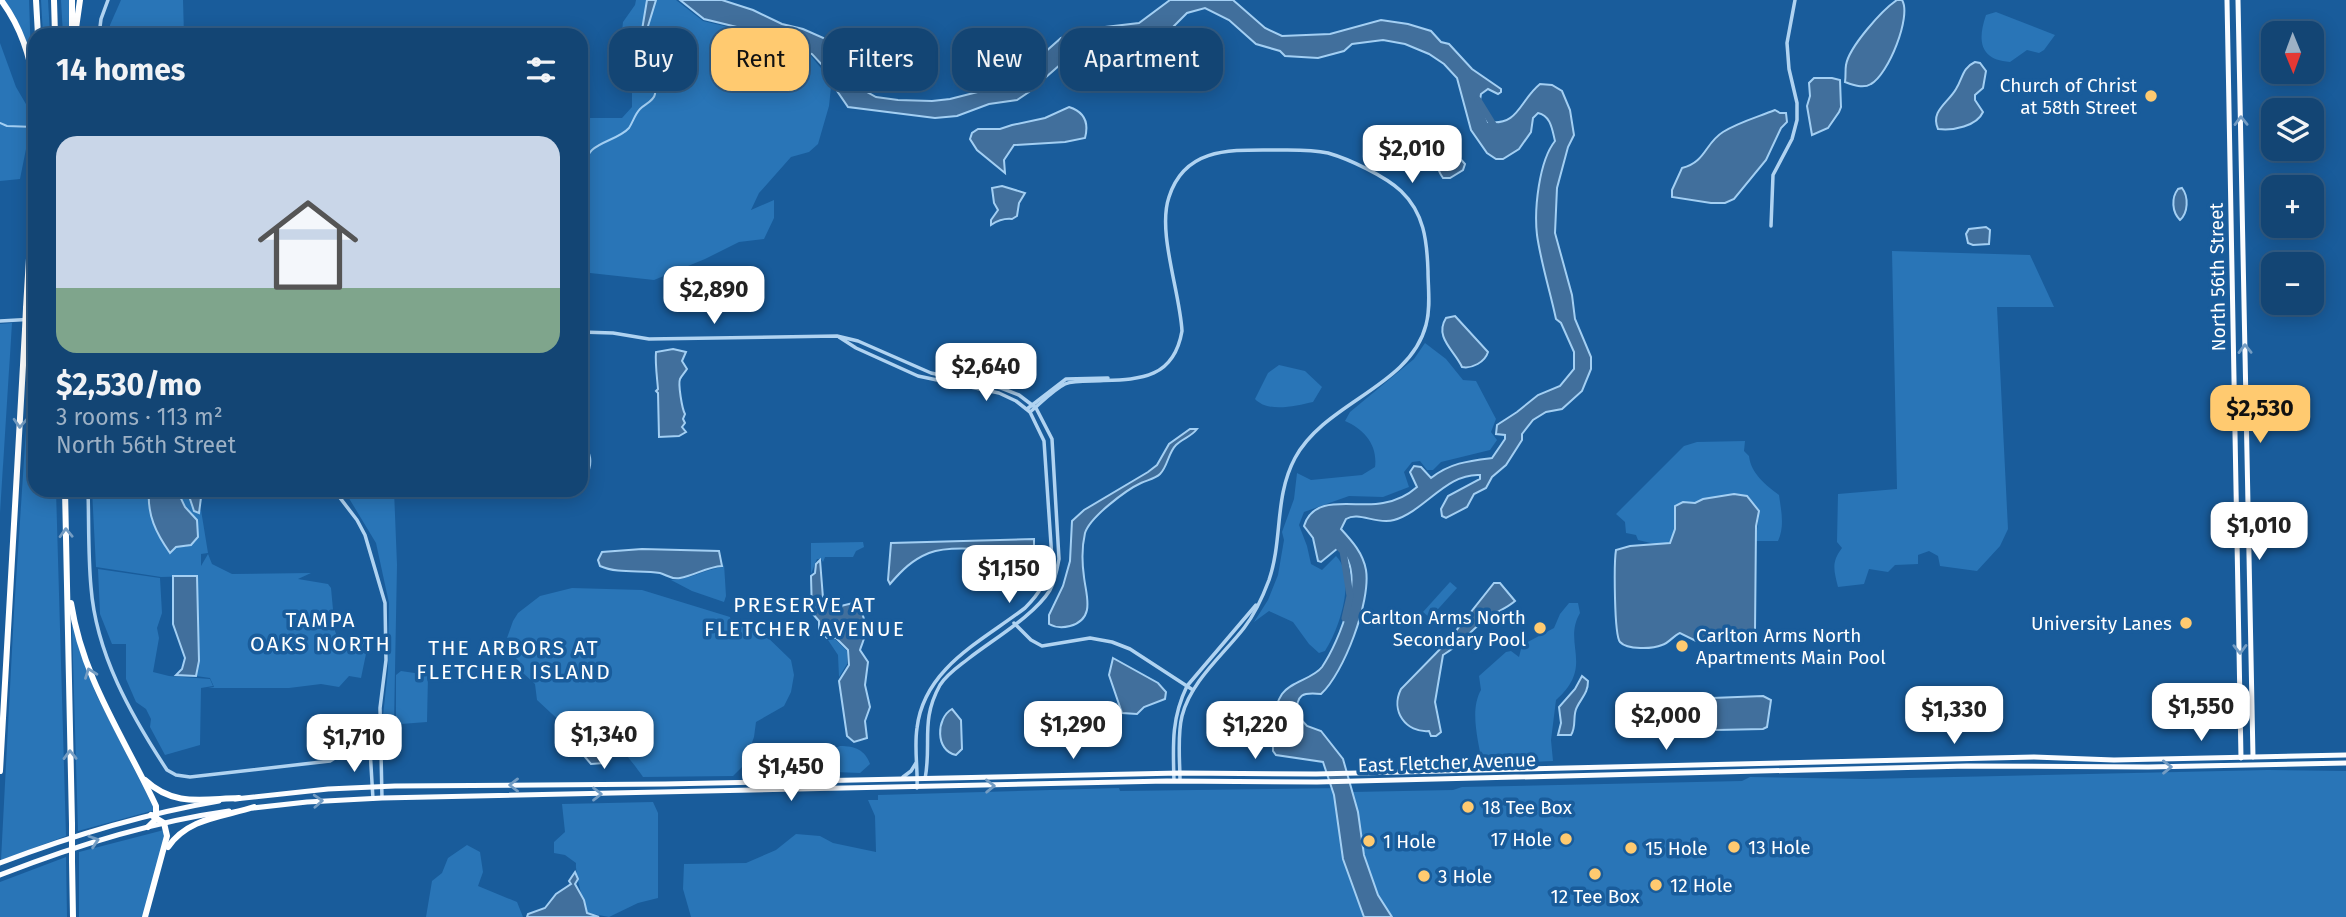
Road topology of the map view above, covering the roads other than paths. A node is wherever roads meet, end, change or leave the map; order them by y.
1 (1, 0) edge
2 (36, 0) edge
3 (54, 0) edge
4 (72, 0) edge
5 (80, 0) edge
6 (108, 0) edge
7 (1795, 0) edge
8 (2227, 0) edge
9 (2238, 0) edge
10 (38, 28) edge
11 (55, 28) edge
12 (74, 28) edge
13 (75, 28) edge
14 (100, 28) edge
15 (28, 54) edge
16 (1771, 226) dead end
17 (28, 274) edge
18 (28, 319) edge
19 (0, 321) edge
20 (588, 332) edge
21 (837, 336) junction
22 (1034, 406) junction
23 (1029, 411) junction
24 (65, 497) edge
25 (89, 497) edge
26 (339, 497) edge
27 (2238, 563) junction
28 (68, 576) junction
29 (2249, 588) junction
30 (1258, 604) junction
31 (2239, 604) junction
32 (2250, 604) junction
33 (1011, 619) junction
34 (1014, 624) junction
35 (1187, 686) junction
36 (1193, 690) junction
37 (380, 730) junction
38 (2346, 755) edge
39 (339, 756) junction
40 (2241, 756) junction
41 (2253, 756) junction
42 (1180, 760) junction
43 (917, 761) junction
44 (2346, 763) edge
45 (2242, 764) junction
46 (2252, 764) junction
47 (0, 772) edge
48 (1177, 773) junction
49 (1193, 773) junction
50 (1359, 777) junction
51 (143, 778) junction
52 (925, 778) junction
53 (898, 779) junction
54 (917, 779) junction
55 (1177, 781) junction
56 (382, 786) junction
57 (373, 787) junction
58 (919, 788) junction
59 (239, 798) junction
60 (382, 798) junction
61 (373, 799) junction
62 (254, 807) junction
63 (155, 815) junction
64 (164, 823) junction
65 (148, 827) junction
66 (165, 852) junction
67 (0, 863) edge
68 (0, 875) edge
69 (73, 917) edge
70 (145, 917) edge

1 - 15 highway
2 - 10 highway
3 - 11 highway
4 - 12 highway
5 - 13 highway
6 - 14 street
7 - 16 street
8 - 27 main road, North 56th Street
29 -> 9 main road, North 56th Street
17 -> 47 highway, bridge
18 - 19 street
20 - 21 street
21 - 22 street
21 - 23 street
22 - 23 street
22 - 30 street
22 - 34 street
23 - 33 street
28 -> 24 highway
25 - 39 street
26 - 37 street
27 - 29 main road
27 - 31 main road, North 56th Street
51 -> 28 highway
69 -> 28 highway, bridge
29 - 32 main road, North 56th Street
30 - 35 street
30 - 36 street
31 - 32 main road
31 -> 40 main road, North 56th Street
32 - 41 main road, North 56th Street
33 - 34 street
33 - 43 street
34 - 35 street
34 - 52 street
35 - 36 street
35 - 48 street
36 - 42 street
37 - 39 street
37 - 56 street
38 - 41 main road, East Fletcher Avenue
39 - 57 street
40 - 41 main road, East Fletcher Avenue
40 - 45 main road, North 56th Street
40 - 50 main road, East Fletcher Avenue
41 - 46 main road, North 56th Street
42 - 48 street
42 - 49 street
43 - 53 street
43 - 54 street
44 - 46 main road, East Fletcher Avenue
45 - 46 main road, East Fletcher Avenue
50 -> 45 main road, East Fletcher Avenue
48 - 49 main road, East Fletcher Avenue
48 - 52 main road, East Fletcher Avenue
48 - 55 street
49 - 50 main road, East Fletcher Avenue
50 - 55 main road, East Fletcher Avenue
51 - 59 highway
51 - 63 highway
52 - 54 main road, East Fletcher Avenue
52 - 58 street
53 - 54 main road, East Fletcher Avenue
53 -> 56 main road, East Fletcher Avenue
54 - 58 street
58 -> 55 main road, East Fletcher Avenue
56 - 57 main road, East Fletcher Avenue
56 - 60 street
57 - 59 main road, East Fletcher Avenue
57 - 61 street
60 -> 58 main road, East Fletcher Avenue
59 - 63 main road, East Fletcher Avenue
60 - 61 main road, East Fletcher Avenue
62 -> 61 main road, East Fletcher Avenue
62 - 64 main road, East Fletcher Avenue
62 - 66 highway
63 - 64 highway
63 - 65 highway
63 - 67 main road, East Fletcher Avenue
64 - 65 main road, East Fletcher Avenue
64 - 66 highway
68 -> 65 main road, East Fletcher Avenue
66 - 70 highway

